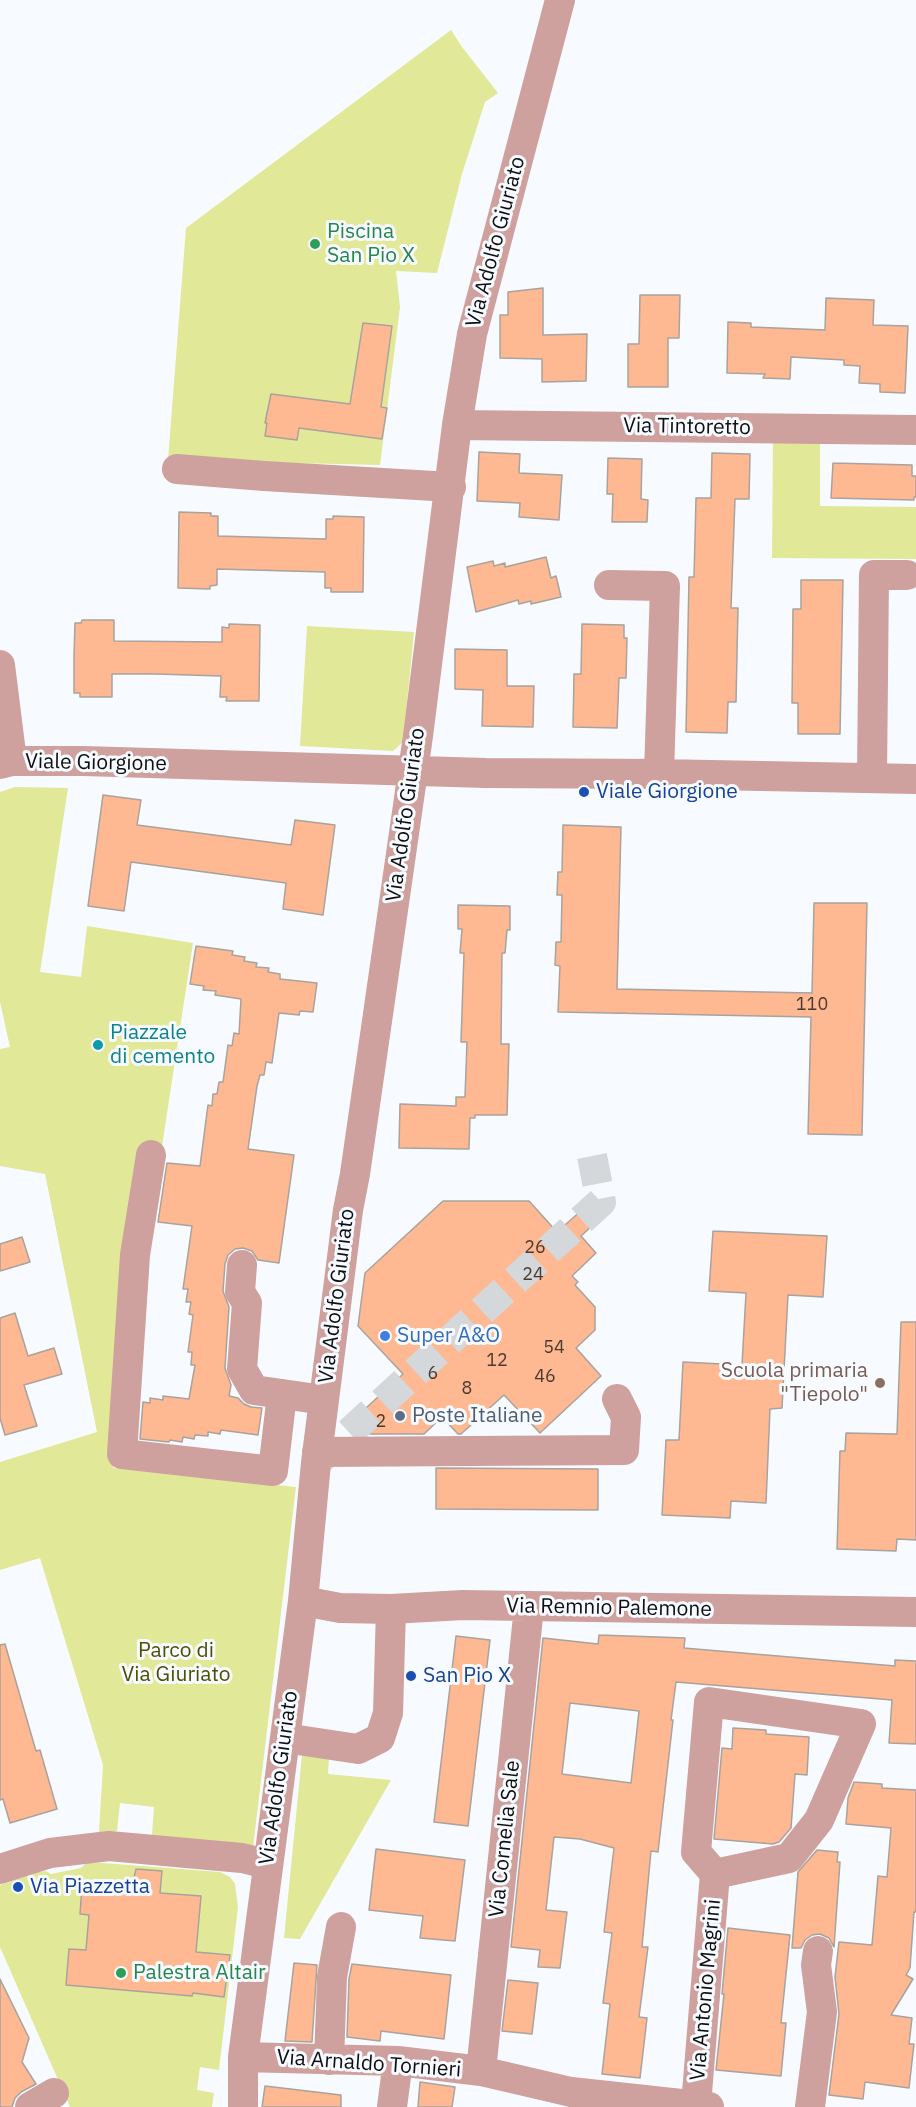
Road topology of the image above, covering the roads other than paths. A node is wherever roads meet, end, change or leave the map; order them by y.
1 (560, 0) edge
2 (457, 425) junction
3 (916, 430) edge
4 (177, 469) dead end
5 (451, 487) junction
6 (906, 575) dead end
7 (609, 585) dead end
8 (0, 665) edge
9 (6, 763) edge
10 (413, 770) junction
11 (659, 774) junction
12 (872, 778) junction
13 (916, 779) edge
14 (151, 1155) dead end
15 (242, 1265) dead end
16 (282, 1395) junction
17 (617, 1399) dead end
18 (324, 1400) junction
19 (317, 1452) junction
20 (303, 1601) junction
21 (529, 1607) junction
22 (391, 1609) junction
23 (916, 1612) edge
24 (285, 1738) junction
25 (267, 1864) junction
26 (0, 1869) edge
27 (715, 1874) junction
28 (340, 1927) dead end
29 (818, 1951) dead end
30 (243, 2056) junction
31 (329, 2060) junction
32 (398, 2061) junction
33 (481, 2071) junction
34 (570, 2099) edge
35 (702, 2106) edge
36 (243, 2107) edge
37 (392, 2107) edge
38 (810, 2107) edge

1 - 2 street, Via Adolfo Giuriato
2 - 3 street, Via Tintoretto
2 - 5 street, Via Adolfo Giuriato
4 - 5 street
5 - 10 street, Via Adolfo Giuriato
6 - 12 street
7 - 11 street
8 - 9 street
9 - 10 street, Viale Giorgione
10 - 11 street, Viale Giorgione
10 - 18 street, Via Adolfo Giuriato
11 - 12 street, Viale Giorgione
12 - 13 street, Viale Giorgione
14 - 16 street
15 - 16 street
16 - 18 street
17 - 19 street
18 - 19 street, Via Adolfo Giuriato
19 - 20 street, Via Adolfo Giuriato
20 - 22 street, Via Remnio Palemone
20 - 24 street, Via Adolfo Giuriato
21 - 22 street, Via Remnio Palemone
21 - 23 street, Via Remnio Palemone
21 - 33 street, Via Cornelia Sale
22 - 24 street
24 - 25 street, Via Adolfo Giuriato
25 - 26 street
25 - 30 street, Via Adolfo Giuriato
27 - 27 street, Via Antonio Magrini
27 - 35 street, Via Antonio Magrini
28 - 31 street
29 - 38 street
30 - 31 street, Via Arnaldo Tornieri
30 - 36 street, Via Adolfo Giuriato
31 - 32 street, Via Arnaldo Tornieri
32 - 33 street, Via Arnaldo Tornieri
32 - 37 street
33 - 34 street, Via Arnaldo Tornieri
34 - 35 street, Via Arnaldo Tornieri

